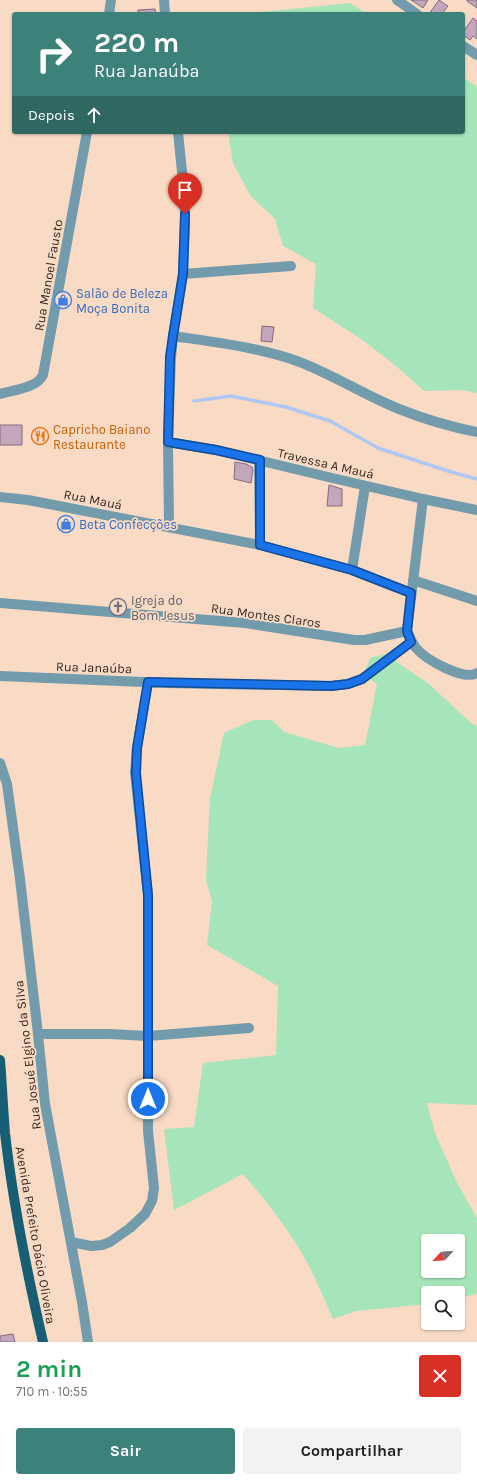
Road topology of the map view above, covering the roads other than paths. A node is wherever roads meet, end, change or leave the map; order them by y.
1 (111, 0) edge
2 (164, 0) edge
3 (397, 0) edge
4 (109, 12) edge
5 (165, 12) edge
6 (414, 12) edge
7 (465, 47) edge
8 (477, 55) edge
9 (87, 134) edge
10 (178, 134) edge
11 (291, 266) dead end
12 (183, 274) junction
13 (173, 336) junction
14 (0, 394) edge
15 (477, 432) edge
16 (168, 442) junction
17 (260, 460) junction
18 (365, 486) junction
19 (0, 497) edge
20 (423, 499) junction
21 (477, 510) edge
22 (169, 527) junction
23 (260, 545) junction
24 (352, 570) junction
25 (413, 580) junction
26 (411, 593) junction
27 (477, 601) edge
28 (0, 603) edge
29 (407, 631) junction
30 (411, 642) junction
31 (477, 673) edge
32 (0, 676) edge
33 (148, 682) junction
34 (0, 764) edge
35 (250, 1028) dead end
36 (38, 1034) junction
37 (148, 1036) junction
38 (0, 1060) edge
39 (71, 1242) junction
40 (43, 1342) edge
41 (88, 1342) edge

1 - 4 street
2 - 5 street
3 - 6 street
7 - 8 street
9 - 14 street, Rua Manoel Fausto
10 - 12 street
11 - 12 street
12 - 13 street
13 - 15 street
13 - 16 street
16 - 17 street, Travessa A Mauá
16 - 22 street
17 - 18 street, Travessa A Mauá
17 - 23 street
18 - 20 street, Travessa A Mauá
18 - 24 street
19 - 22 street, Rua Mauá
20 - 21 street, Travessa A Mauá
20 - 25 street
22 - 23 street, Rua Mauá
23 - 24 street, Rua Mauá
24 - 26 street, Rua Mauá
25 - 26 street
25 - 27 street
26 - 29 street
28 - 29 street, Rua Montes Claros
29 - 30 street
30 - 31 street
30 - 33 street, Rua Janaúba
32 - 33 street, Rua Janaúba
33 - 37 street
34 - 36 street, Rua Josué Elgino da Silva
35 - 37 street
36 - 37 street
36 - 39 street, Rua Josué Elgino da Silva
37 - 39 street
38 - 40 main road, Avenida Prefeito Dácio Oliveira
39 - 41 street, Rua Josué Elgino da Silva

